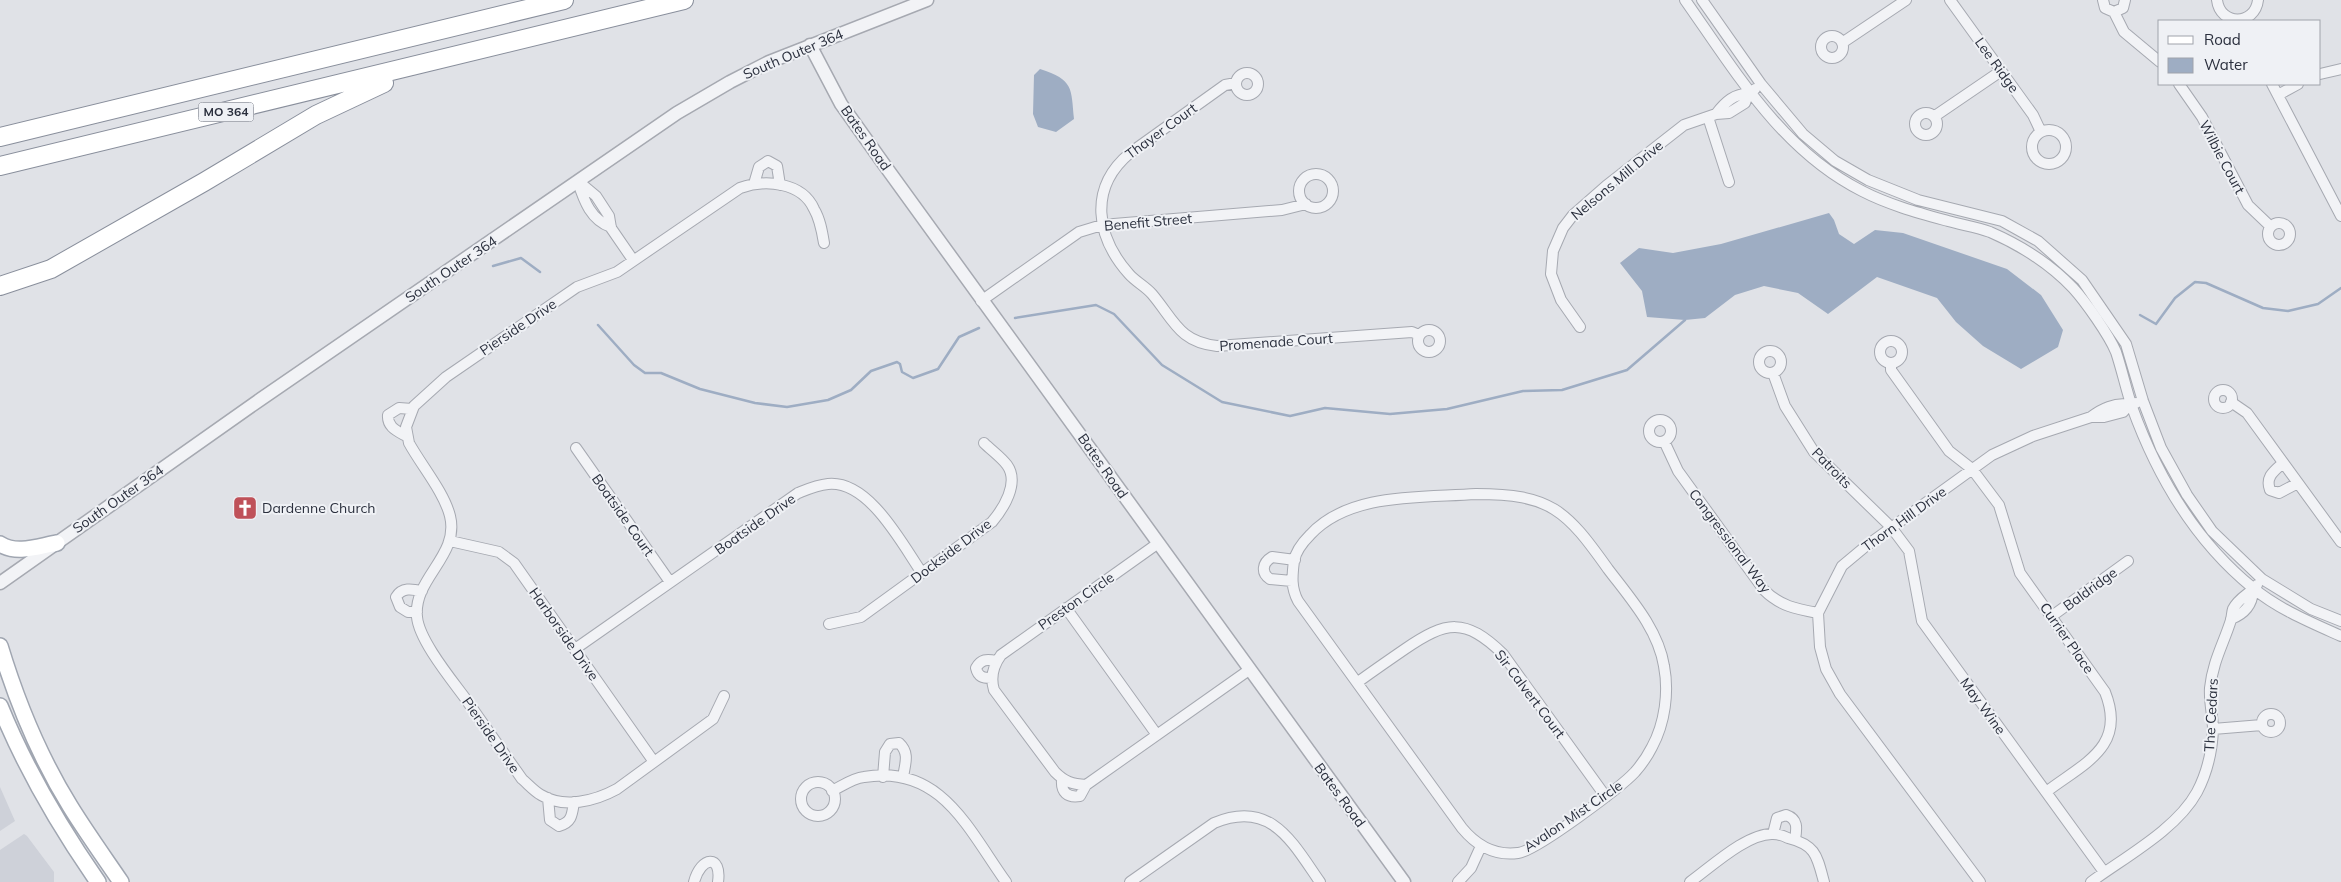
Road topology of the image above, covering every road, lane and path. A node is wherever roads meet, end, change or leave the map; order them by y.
1 (564, 0) edge
2 (684, 0) edge
3 (927, 0) edge
4 (1685, 0) edge
5 (1702, 0) edge
6 (1906, 0) edge
7 (1950, 0) edge
8 (2103, 0) edge
9 (2125, 0) edge
10 (2217, 0) edge
11 (2258, 0) edge
12 (2114, 12) junction
13 (2218, 17) edge
14 (2244, 20) edge
15 (1842, 43) dead end
16 (810, 45) junction
17 (452, 57) junction
18 (2158, 60) edge
19 (2341, 69) edge
20 (2001, 71) junction
21 (2321, 74) edge
22 (1236, 83) dead end
23 (1762, 84) junction
24 (2180, 85) edge
25 (2273, 85) edge
26 (2296, 85) edge
27 (1749, 94) junction
28 (2278, 95) junction
29 (1712, 115) junction
30 (1935, 116) dead end
31 (2041, 132) dead end
32 (0, 136) edge
33 (0, 166) edge
34 (578, 182) junction
35 (1729, 182) dead end
36 (754, 184) junction
37 (780, 184) junction
38 (1306, 204) dead end
39 (2341, 216) edge
40 (1102, 225) junction
41 (2270, 226) dead end
42 (824, 243) dead end
43 (633, 260) junction
44 (0, 286) edge
45 (981, 301) junction
46 (1580, 327) dead end
47 (1419, 335) dead end
48 (1891, 363) dead end
49 (1773, 372) dead end
50 (2143, 401) junction
51 (2231, 402) dead end
52 (2130, 405) junction
53 (412, 409) junction
54 (406, 436) junction
55 (1664, 441) dead end
56 (984, 443) dead end
57 (576, 448) dead end
58 (2283, 463) junction
59 (1972, 470) junction
60 (2298, 483) junction
61 (1891, 527) junction
62 (450, 541) junction
63 (2341, 542) edge
64 (57, 543) junction
65 (0, 544) edge
66 (1157, 544) junction
67 (1294, 560) junction
68 (2128, 561) dead end
69 (922, 573) junction
70 (2262, 579) junction
71 (1292, 581) junction
72 (670, 582) junction
73 (0, 583) edge
74 (422, 590) junction
75 (2253, 590) junction
76 (1066, 608) junction
77 (417, 612) junction
78 (1818, 613) junction
79 (2052, 616) junction
80 (2341, 621) edge
81 (829, 624) dead end
82 (2341, 636) edge
83 (0, 646) edge
84 (575, 649) junction
85 (996, 661) junction
86 (1249, 670) junction
87 (992, 678) junction
88 (1358, 682) junction
89 (724, 696) dead end
90 (0, 706) edge
91 (2262, 725) dead end
92 (2213, 729) junction
93 (1158, 735) junction
94 (654, 762) junction
95 (882, 776) junction
96 (902, 777) junction
97 (832, 791) dead end
98 (2046, 792) junction
99 (1606, 797) junction
100 (548, 798) junction
101 (574, 802) junction
102 (1773, 834) junction
103 (1795, 840) junction
104 (1480, 846) junction
105 (2104, 872) junction
106 (1144, 878) edge
107 (98, 882) edge
108 (121, 882) edge
109 (694, 882) edge
110 (718, 882) edge
111 (1006, 882) edge
112 (1130, 882) edge
113 (1320, 882) edge
114 (1404, 882) edge
115 (1458, 882) edge
116 (1690, 882) edge
117 (1824, 882) edge
118 (1980, 882) edge
119 (2091, 882) edge

1 - 32 highway, MO 364
2 - 17 highway, MO 364
3 - 16 street, South Outer 364
4 - 27 street
5 - 23 street
6 - 15 street
7 - 20 street, Lee Ridge
8 - 12 street
9 - 12 street
10 - 13 street
11 - 14 street
12 - 18 street
13 - 14 street
16 - 34 street, South Outer 364
16 - 45 street, Bates Road
17 - 33 highway, MO 364
17 - 44 highway
19 - 21 street
20 - 30 street
20 - 31 street, Lee Ridge
22 - 40 street, Thayer Court
23 - 27 street, Nelsons Mill Drive
23 - 50 street
24 - 41 street, Wilbie Court
25 - 28 street
26 - 28 street
27 - 29 street, Nelsons Mill Drive
27 - 52 street
28 - 39 street
29 - 35 street
29 - 46 street, Nelsons Mill Drive
34 - 43 street
34 - 64 street, South Outer 364
36 - 37 street, Pierside Drive
36 - 37 street
36 - 43 street, Pierside Drive
37 - 42 street, Pierside Drive
38 - 40 street, Benefit Street
40 - 45 street, Benefit Street
40 - 47 street, Promenade Court
43 - 53 street, Pierside Drive
45 - 66 street, Bates Road
48 - 59 street, Currier Place
49 - 61 street, Patroits
50 - 52 street, Thorn Hill Drive
50 - 70 street
51 - 58 street
52 - 59 street, Thorn Hill Drive
52 - 75 street
53 - 54 street, Pierside Drive
53 - 54 street
54 - 62 street
55 - 78 street, Congressional Way
56 - 69 street, Dockside Drive
57 - 72 street, Boatside Court
58 - 60 street
58 - 60 street
59 - 61 street, Thorn Hill Drive
59 - 79 street, Currier Place
60 - 63 street
61 - 78 street, Thorn Hill Drive
61 - 98 street, May Wine
62 - 74 street
62 - 84 street, Harborside Drive
64 - 65 main road
64 - 73 street, South Outer 364
66 - 76 street, Preston Circle
66 - 86 street, Bates Road
67 - 71 street, Avalon Mist Circle
67 - 71 street
67 - 99 street, Avalon Mist Circle
68 - 79 street, Baldridge
69 - 72 street, Boatside Drive
69 - 81 street, Dockside Drive
70 - 75 street, The Cedars
70 - 80 street
71 - 88 street, Avalon Mist Circle
72 - 84 street, Boatside Drive
74 - 77 street
74 - 77 street
75 - 82 street
75 - 92 street, The Cedars
76 - 85 street, Preston Circle
76 - 93 street
77 - 100 street, Pierside Drive
78 - 118 street
79 - 98 street, Currier Place
83 - 108 main road
84 - 94 street, Harborside Drive
85 - 87 street
85 - 87 street, Preston Circle
86 - 93 street, Preston Circle
86 - 114 street, Bates Road
87 - 93 street, Preston Circle
88 - 99 street, Sir Calvert Court
88 - 104 street, Avalon Mist Circle
89 - 94 street, Pierside Drive
90 - 107 main road
91 - 92 street
92 - 105 street, The Cedars
94 - 101 street, Pierside Drive
95 - 96 street
95 - 96 street
95 - 97 street
96 - 111 street
98 - 105 street, May Wine
99 - 104 street, Avalon Mist Circle
100 - 101 street, Pierside Drive
100 - 101 street
102 - 103 street
102 - 103 street
102 - 116 street
103 - 117 street
104 - 115 street
105 - 119 street, The Cedars
106 - 112 street
106 - 113 street
109 - 110 street

